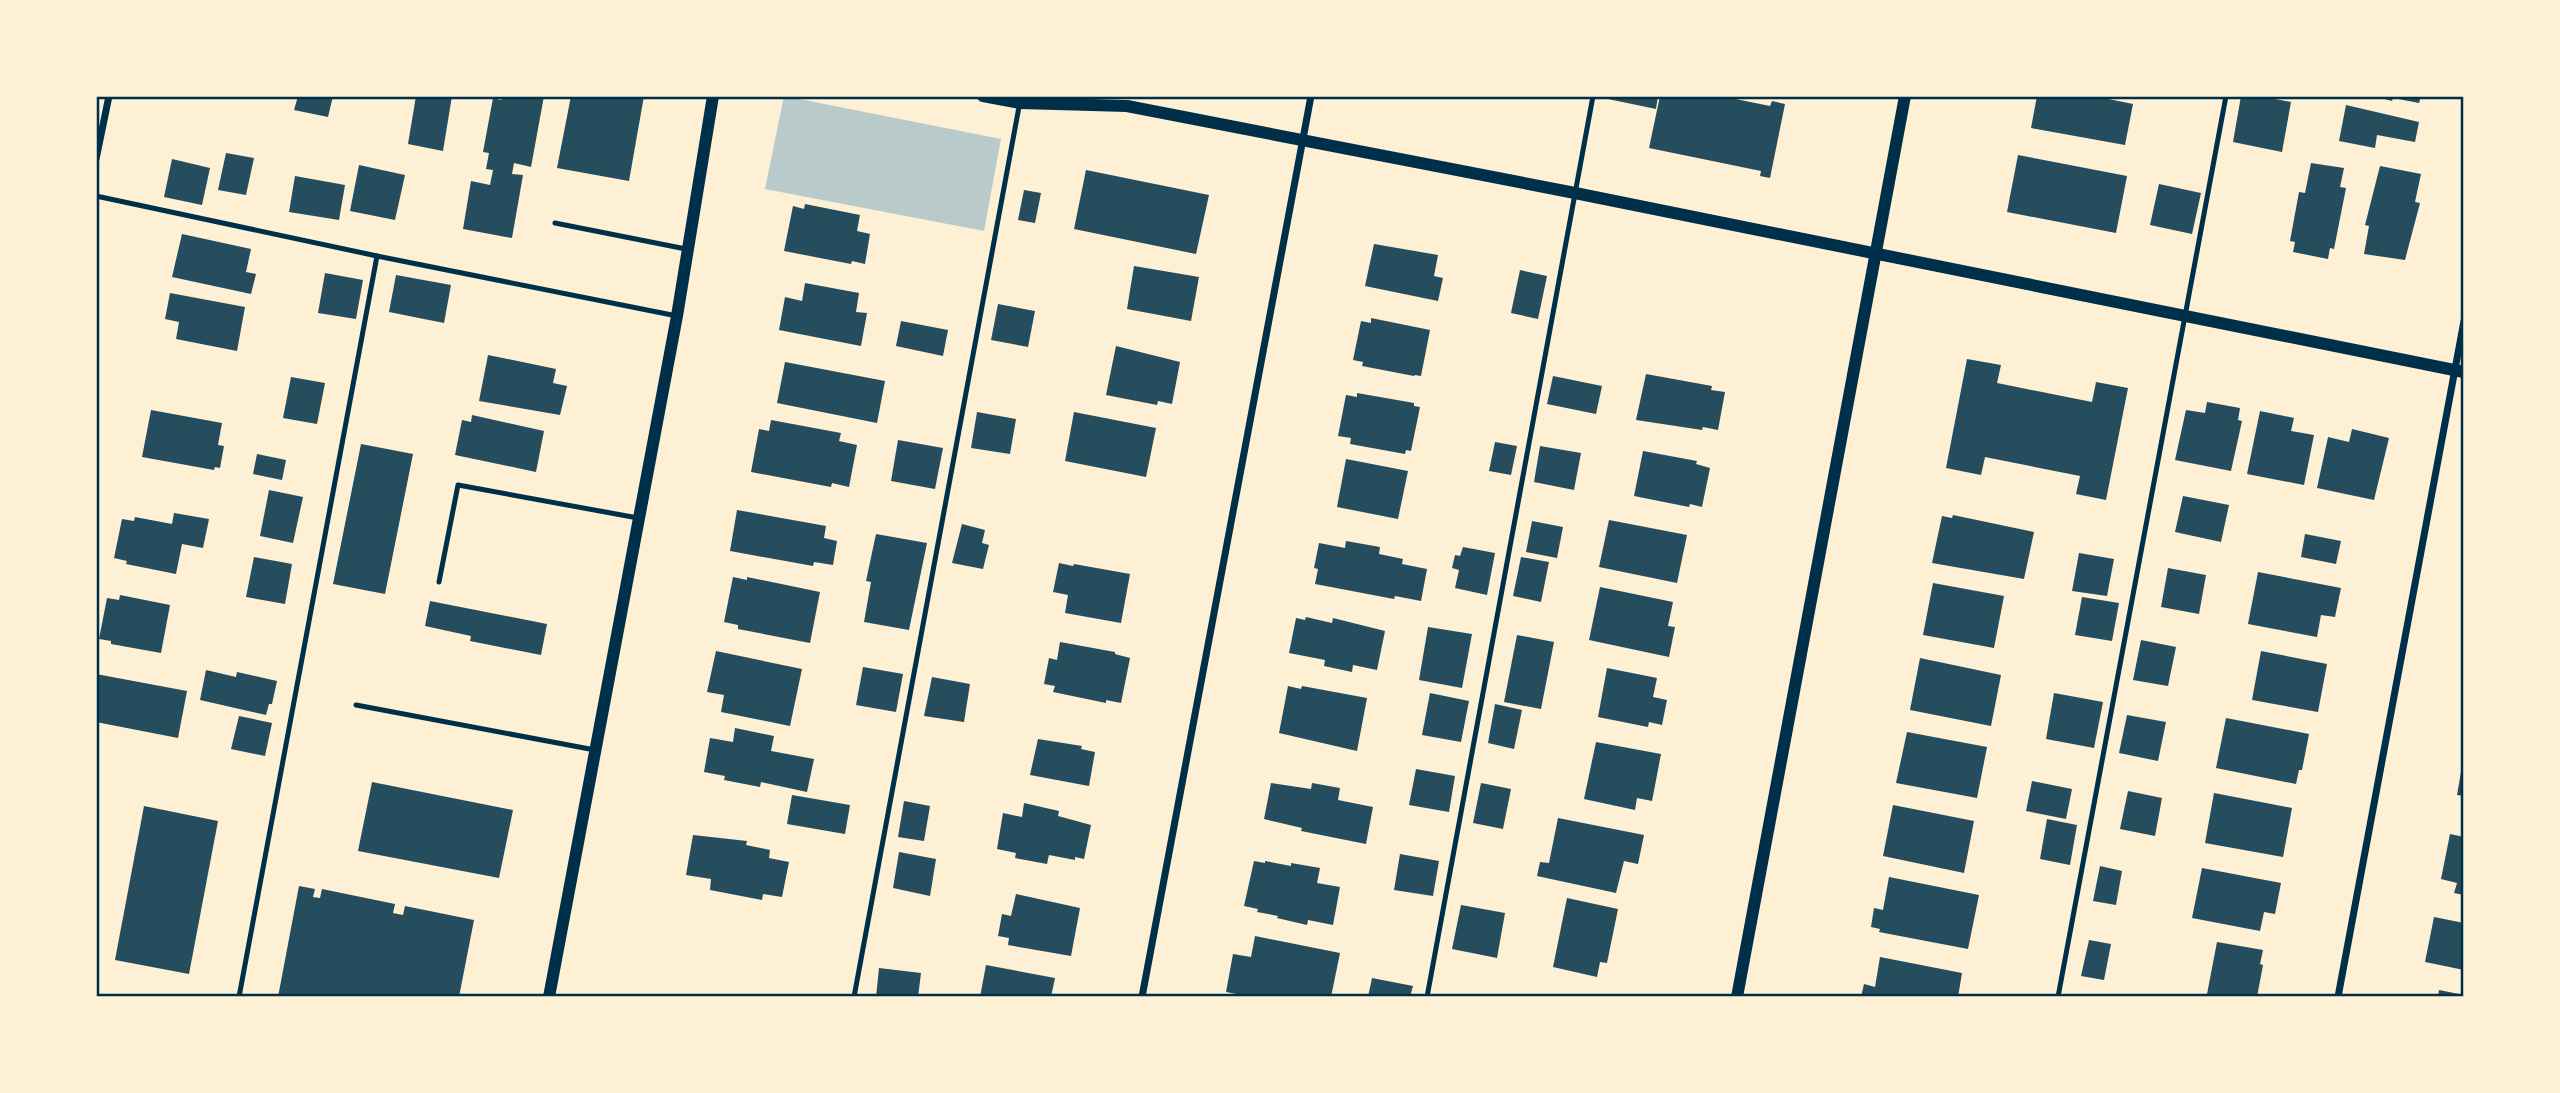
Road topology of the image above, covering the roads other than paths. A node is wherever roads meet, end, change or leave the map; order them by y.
1 (109, 96) edge
2 (713, 96) edge
3 (983, 96) edge
4 (1102, 96) edge
5 (1311, 96) edge
6 (1593, 96) edge
7 (1905, 96) edge
8 (2225, 96) edge
9 (1021, 99) edge
10 (1127, 106) junction
11 (1303, 139) junction
12 (96, 159) edge
13 (1575, 193) junction
14 (96, 196) edge
15 (555, 223) dead end
16 (689, 249) junction
17 (1876, 254) junction
18 (377, 256) junction
19 (2186, 315) junction
20 (677, 316) junction
21 (2464, 321) edge
22 (2459, 372) edge
23 (638, 518) junction
24 (439, 582) dead end
25 (356, 705) dead end
26 (595, 750) junction
27 (239, 997) edge
28 (549, 997) edge
29 (854, 997) edge
30 (1142, 997) edge
31 (1427, 997) edge
32 (1737, 997) edge
33 (2058, 997) edge
34 (2339, 997) edge

1 - 12 street
2 - 16 street
3 - 9 street
4 - 10 street
5 - 11 street
6 - 13 lane
7 - 17 street
8 - 19 lane
9 - 10 street
9 - 29 lane
10 - 11 street
11 - 13 street
11 - 30 street
13 - 17 street
13 - 31 lane
14 - 18 lane
15 - 16 lane
16 - 20 street
17 - 19 street
17 - 32 street
18 - 20 lane
18 - 27 lane
19 - 22 street
19 - 33 lane
20 - 23 street
21 - 22 street
22 - 34 street
23 - 24 lane
23 - 26 street
25 - 26 lane
26 - 28 street

